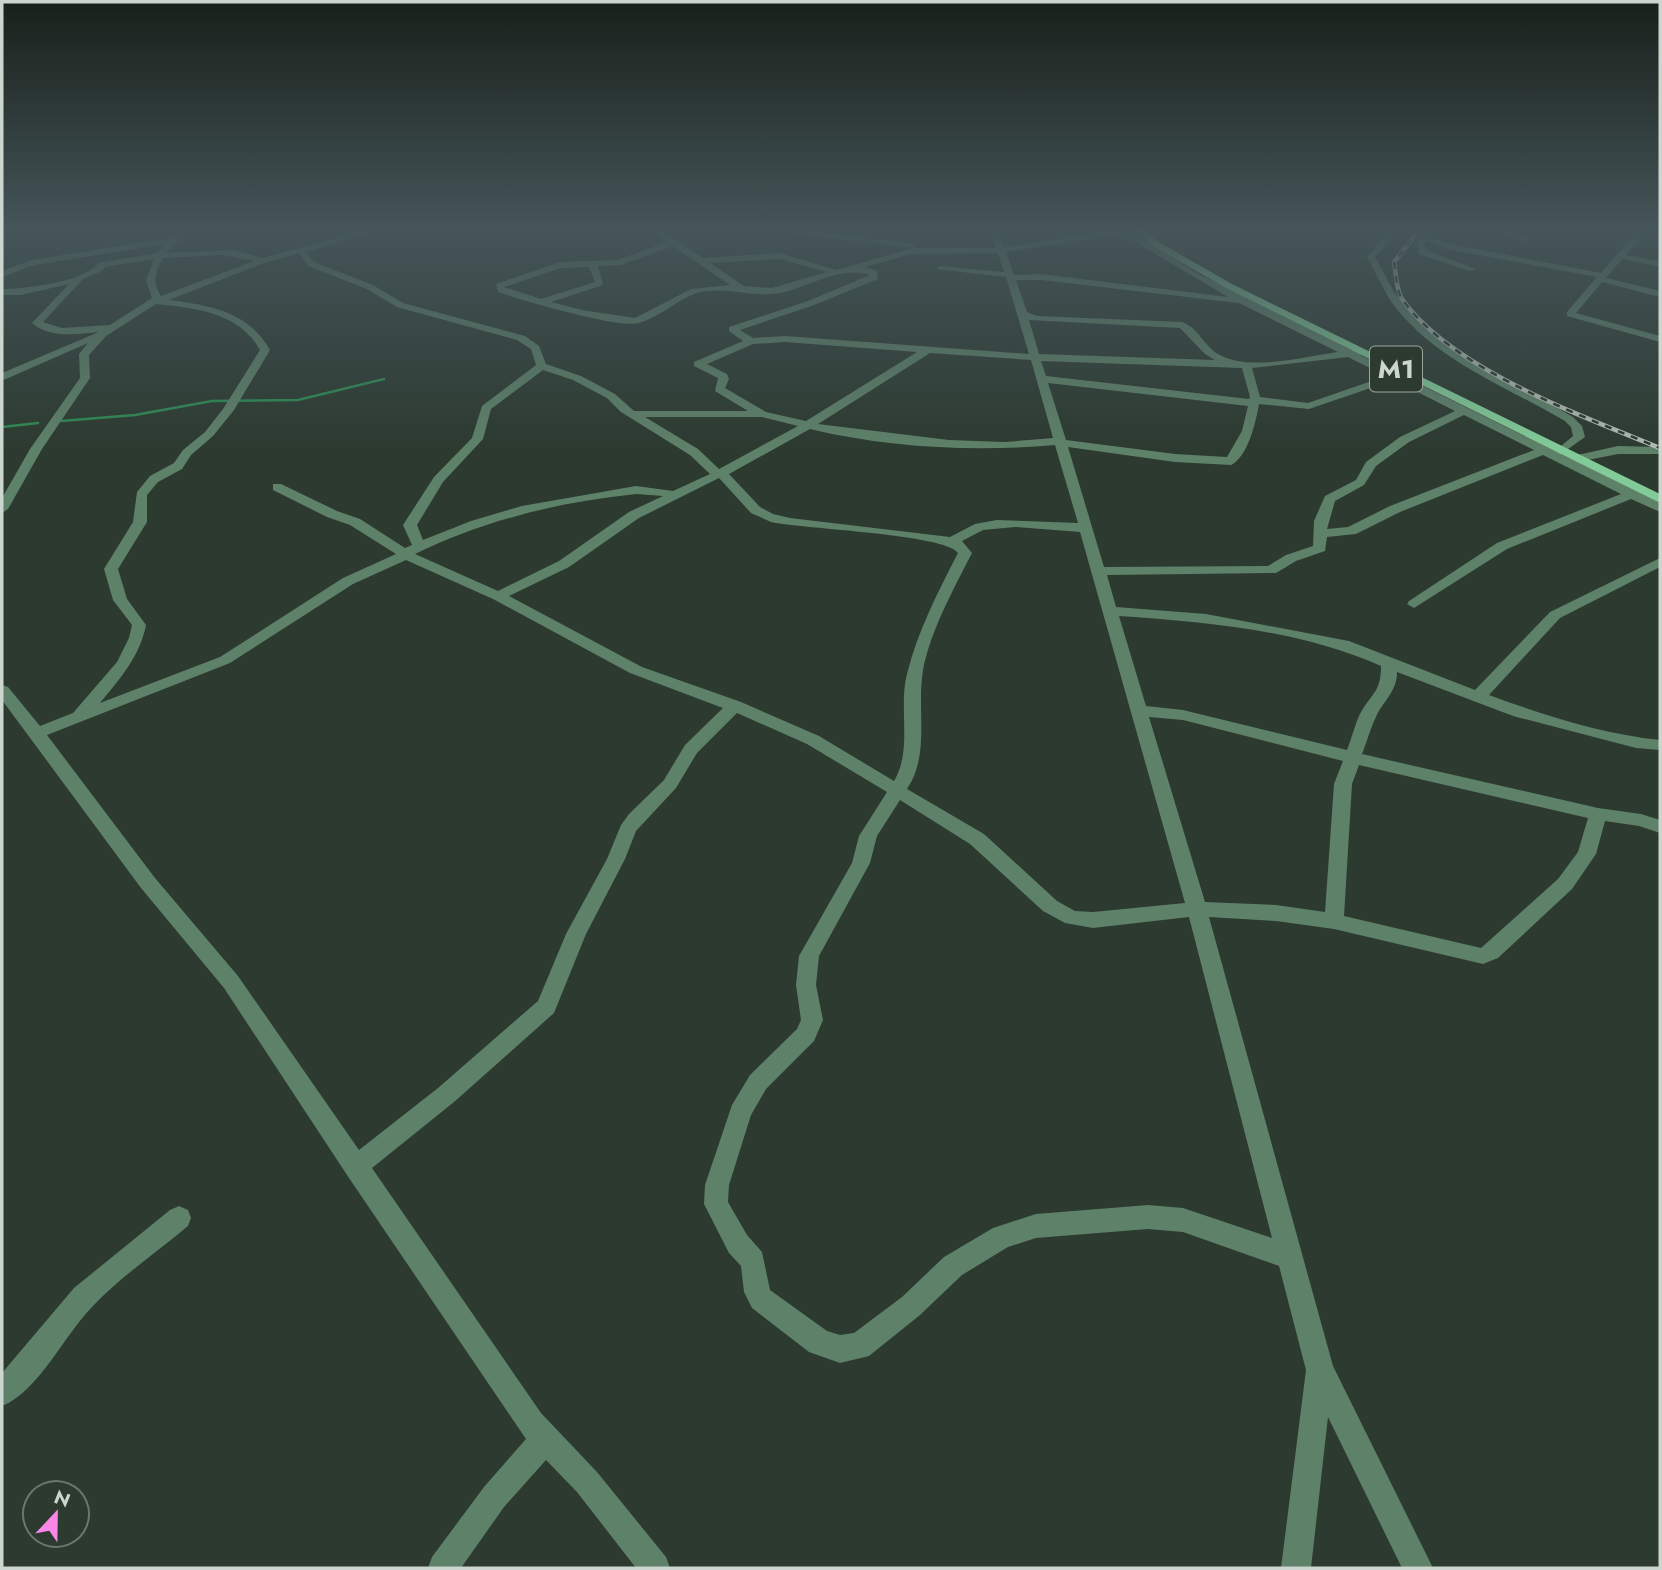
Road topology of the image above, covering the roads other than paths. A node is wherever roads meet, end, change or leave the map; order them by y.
1 (55, 302) edge
2 (151, 302) edge
3 (161, 302) edge
4 (395, 302) edge
5 (542, 302) edge
6 (672, 302) edge
7 (813, 302) edge
8 (1018, 302) edge
9 (1240, 302) edge
10 (1259, 302) edge
11 (1397, 302) edge
12 (1580, 302) edge
13 (1246, 303) joint
14 (1022, 314) junction
15 (114, 328) junction
16 (103, 334) junction
17 (1660, 339) edge
18 (751, 341) junction
19 (928, 350) junction
20 (1355, 353) junction
21 (1034, 357) junction
22 (1241, 365) junction
23 (542, 366) junction
24 (1397, 376) junction
25 (2, 377) edge
26 (1042, 379) junction
27 (1254, 402) junction
28 (1467, 410) junction
29 (631, 414) junction
30 (762, 414) junction
31 (807, 426) junction
32 (1060, 442) junction
33 (1545, 450) junction
34 (1660, 450) edge
35 (1561, 451) junction
36 (1577, 459) junction
37 (22, 474) junction
38 (718, 474) junction
39 (2, 477) edge
40 (277, 487) dead end
41 (1632, 494) junction
42 (673, 495) junction
43 (1660, 499) edge
44 (1660, 508) edge
45 (2, 509) edge
46 (1086, 528) junction
47 (1321, 533) junction
48 (953, 541) junction
49 (410, 552) junction
50 (1660, 562) edge
51 (1099, 571) junction
52 (498, 596) junction
53 (1414, 604) dead end
54 (1110, 611) junction
55 (1389, 663) junction
56 (2, 690) edge
57 (1478, 697) junction
58 (735, 706) junction
59 (1139, 710) junction
60 (78, 718) junction
61 (37, 733) junction
62 (1660, 745) edge
63 (1354, 758) junction
64 (897, 792) junction
65 (1598, 814) junction
66 (1660, 827) edge
67 (1196, 909) junction
68 (1334, 922) junction
69 (355, 1167) junction
70 (179, 1218) dead end
71 (1290, 1257) junction
72 (1320, 1370) junction
73 (2, 1392) edge
74 (546, 1438) junction
75 (443, 1568) edge
76 (655, 1568) edge
77 (1296, 1568) edge
78 (1418, 1568) edge

1 - 15 street
2 - 15 street
3 - 60 street
4 - 23 street
5 - 6 street
7 - 18 street
8 - 14 street
9 - 13 street
10 - 20 main road, M1
11 - 35 street
12 - 17 street
13 - 20 street
14 - 21 street
14 - 22 street
15 - 16 street
16 - 25 street
16 - 37 street
18 - 19 street
18 - 30 street
19 - 21 street
19 - 31 street
20 - 22 street
20 - 24 street
20 - 35 main road, M1
21 - 22 street
21 - 26 street
22 - 27 street
23 - 29 street
23 - 49 street
24 - 27 street
24 - 28 street
26 - 27 street
26 - 32 street
27 - 32 street
28 - 33 street
28 - 47 street
29 - 30 street
29 - 38 street
30 - 31 street
31 - 32 street
31 - 38 street
32 - 46 street
33 - 41 street
33 - 47 street
34 - 36 street
35 - 36 main road, M1
36 - 43 main road, M1
37 - 39 street
37 - 45 street
38 - 42 street
38 - 48 street
40 - 49 street
41 - 44 street
41 - 53 street
42 - 49 street
42 - 52 street
46 - 48 street
46 - 51 street
47 - 51 street
48 - 64 street
49 - 52 street
49 - 60 street
50 - 57 street
51 - 54 street
52 - 58 street
54 - 55 street
54 - 59 street
55 - 57 street
55 - 63 street
56 - 61 street
57 - 62 street
58 - 64 street
58 - 69 street
59 - 63 street
59 - 67 street
60 - 61 street
61 - 69 street
63 - 65 street
63 - 68 street
64 - 67 street
64 - 71 street
65 - 66 street
65 - 68 street
67 - 68 street
67 - 71 street
69 - 74 street
70 - 73 street
71 - 72 street
72 - 77 street
72 - 78 street
74 - 75 street
74 - 76 street

